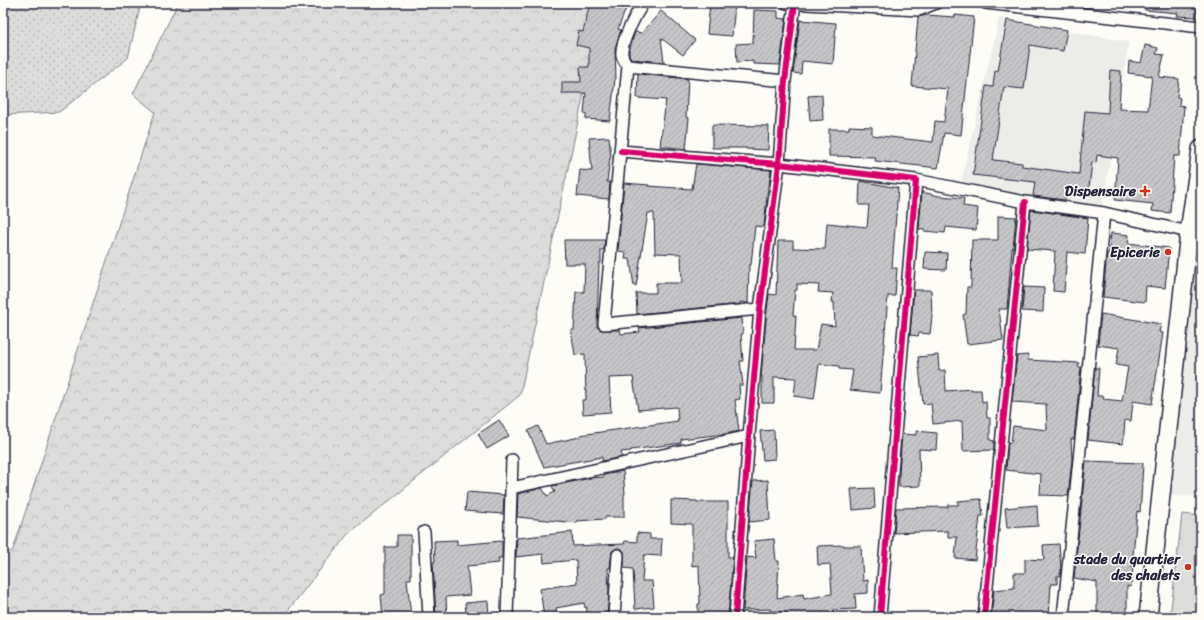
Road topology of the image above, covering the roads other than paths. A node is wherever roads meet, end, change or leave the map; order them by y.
1 (643, 3) edge
2 (792, 3) edge
3 (936, 3) edge
4 (985, 3) edge
5 (1201, 27) edge
6 (628, 66) junction
7 (785, 81) junction
8 (1201, 149) edge
9 (621, 151) junction
10 (779, 164) junction
11 (916, 180) junction
12 (1025, 202) junction
13 (1104, 213) junction
14 (1190, 232) junction
15 (760, 309) junction
16 (749, 436) junction
17 (512, 460) dead end
18 (510, 488) junction
19 (424, 532) dead end
20 (618, 555) dead end
21 (429, 617) edge
22 (507, 617) edge
23 (614, 617) edge
24 (735, 617) edge
25 (880, 617) edge
26 (984, 617) edge
27 (1064, 617) edge
28 (1148, 617) edge

1 - 6 street
2 - 3 street
2 - 7 street
4 - 5 street
6 - 7 street
6 - 9 street
7 - 10 street
8 - 14 main road
9 - 10 street
9 - 15 street
10 - 11 street
10 - 15 street
11 - 12 street
11 - 25 street
12 - 13 street
12 - 26 street
13 - 14 street
13 - 27 street
14 - 28 main road
15 - 16 street
16 - 18 street
16 - 24 street
17 - 18 street
18 - 22 street
19 - 21 street
20 - 23 street

